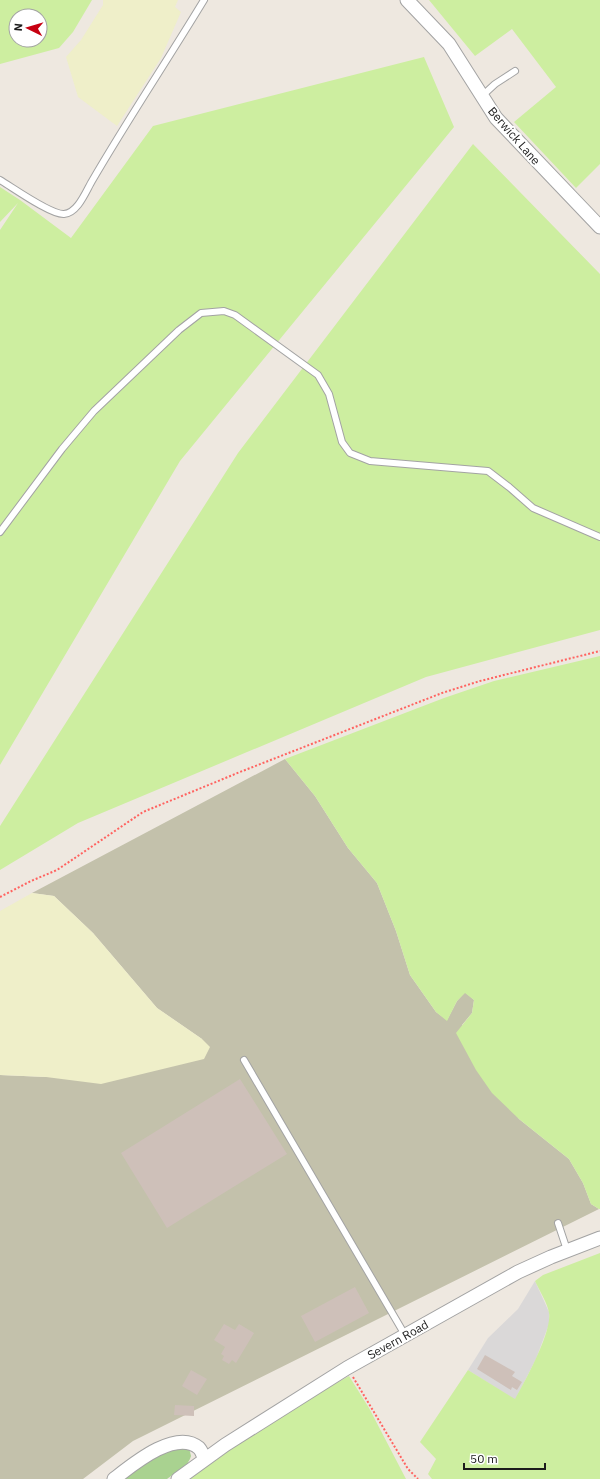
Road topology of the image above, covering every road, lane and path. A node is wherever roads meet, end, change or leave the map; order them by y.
1 (204, 0) edge
2 (408, 0) edge
3 (515, 71) dead end
4 (482, 96) junction
5 (0, 180) edge
6 (600, 228) edge
7 (0, 532) edge
8 (600, 537) edge
9 (600, 651) edge
10 (0, 897) edge
11 (244, 1060) dead end
12 (558, 1223) dead end
13 (600, 1238) edge
14 (567, 1250) junction
15 (405, 1335) junction
16 (347, 1368) junction
17 (205, 1458) junction
18 (114, 1479) edge
19 (178, 1479) edge
20 (418, 1479) edge

1 - 5 lane
2 - 4 street, Berwick Lane
3 - 4 lane
4 - 6 street, Berwick Lane
7 - 8 lane
9 - 10 path
11 - 15 lane
12 - 14 lane
13 - 14 street, Severn Road
14 - 15 street, Severn Road
15 - 16 street, Severn Road
16 - 17 street, Severn Road
16 - 20 path
17 - 18 street
17 - 19 street, Severn Road

